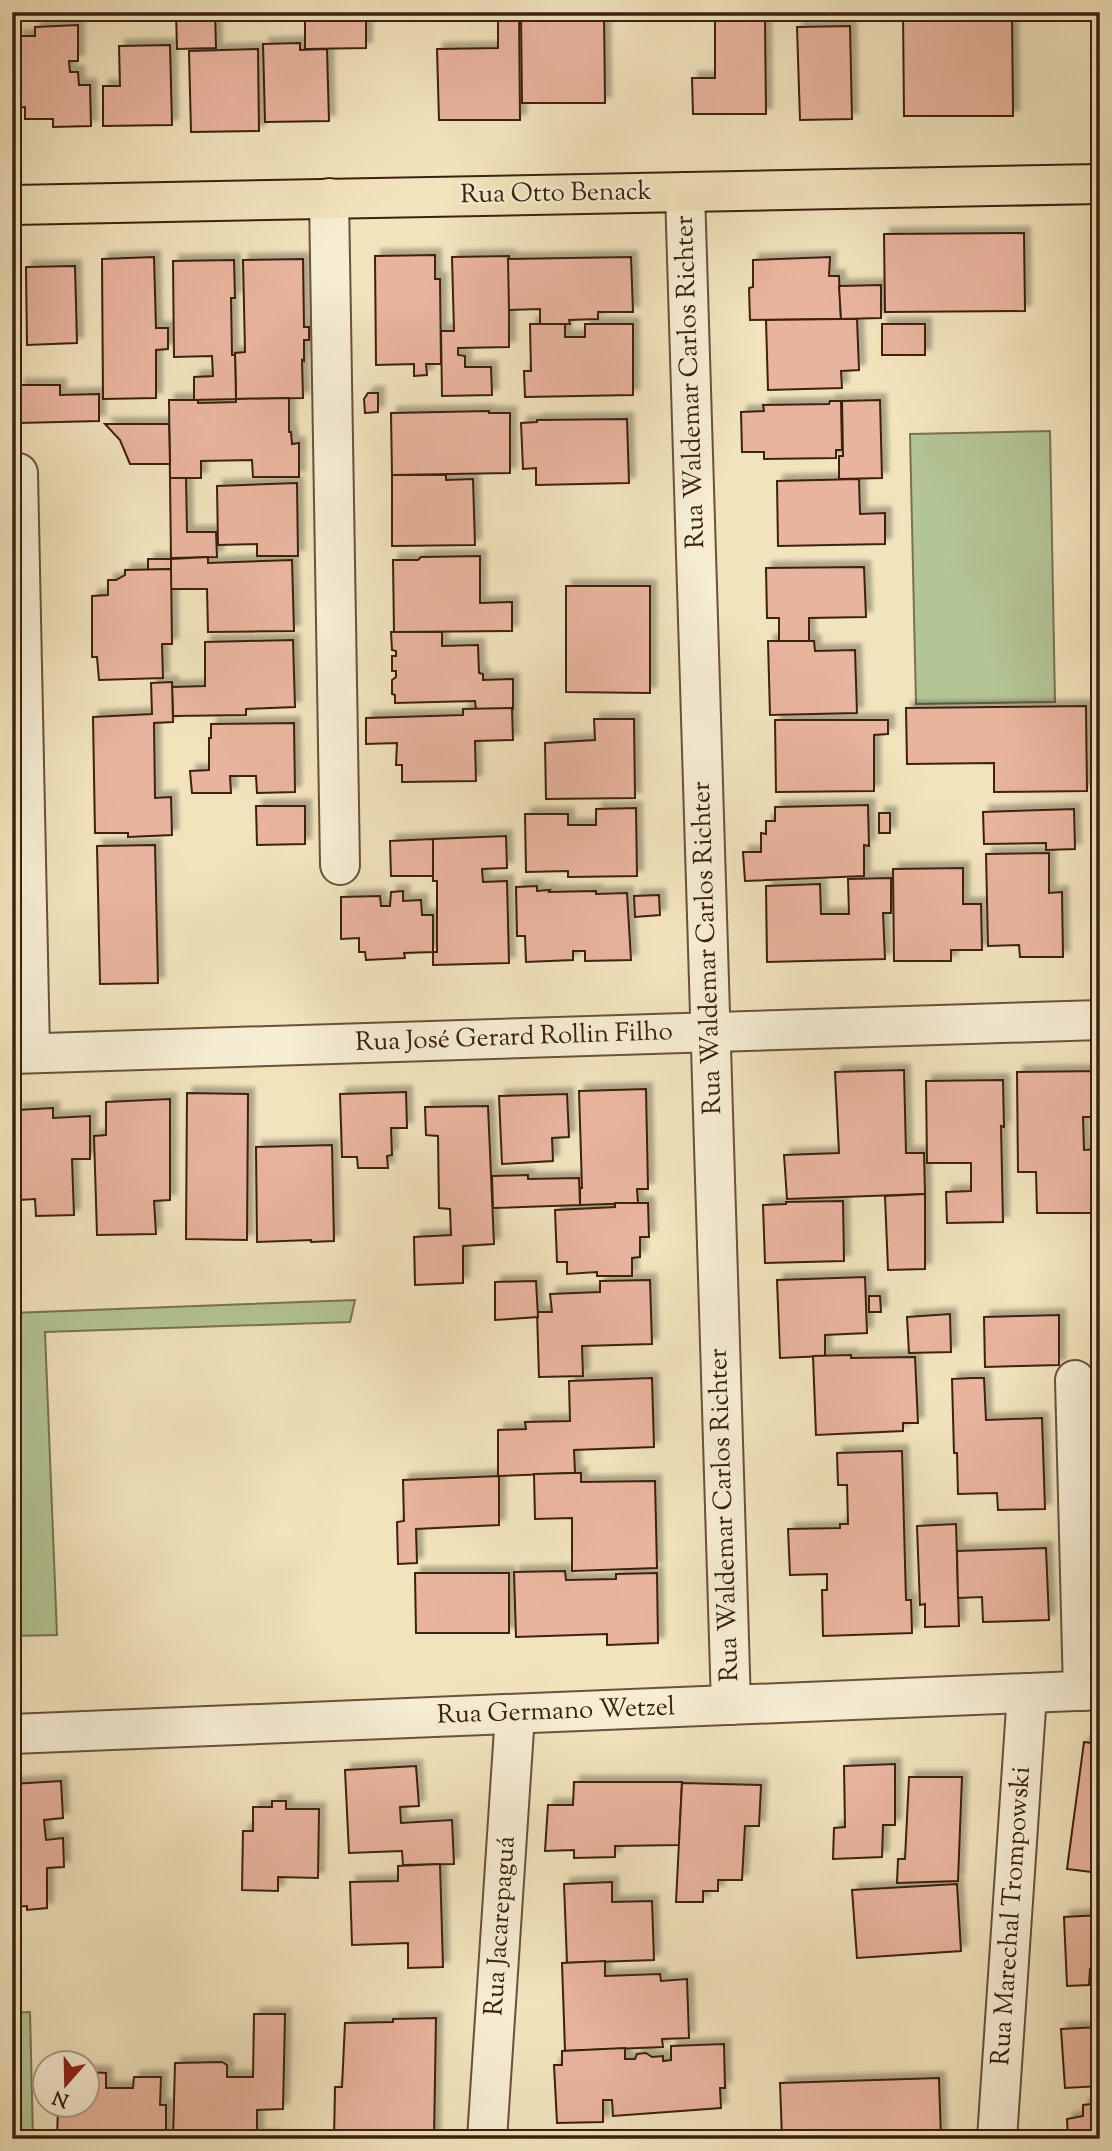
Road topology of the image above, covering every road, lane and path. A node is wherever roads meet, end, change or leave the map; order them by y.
1 (1100, 184) edge
2 (685, 192) junction
3 (329, 198) junction
4 (12, 205) edge
5 (19, 474) dead end
6 (340, 865) dead end
7 (1100, 1020) edge
8 (711, 1031) junction
9 (21, 1053) edge
10 (1075, 1380) dead end
11 (1091, 1691) edge
12 (1027, 1693) junction
13 (731, 1705) junction
14 (515, 1714) junction
15 (12, 1734) edge
16 (487, 2139) edge
17 (997, 2139) edge

1 - 2 main road, Rua Otto Benack
2 - 3 main road, Rua Otto Benack
2 - 8 street, Rua Waldemar Carlos Richter
3 - 4 main road, Rua Otto Benack
3 - 6 street
5 - 9 street
7 - 8 street, Rua José Gerard Rollin Filho
8 - 9 street, Rua José Gerard Rollin Filho
8 - 13 street, Rua Waldemar Carlos Richter
10 - 11 street
11 - 12 street, Rua Germano Wetzel
12 - 13 street, Rua Germano Wetzel
12 - 17 street, Rua Marechal Trompowski
13 - 14 street, Rua Germano Wetzel
14 - 15 street, Rua Germano Wetzel
14 - 16 street, Rua Jacarepaguá

